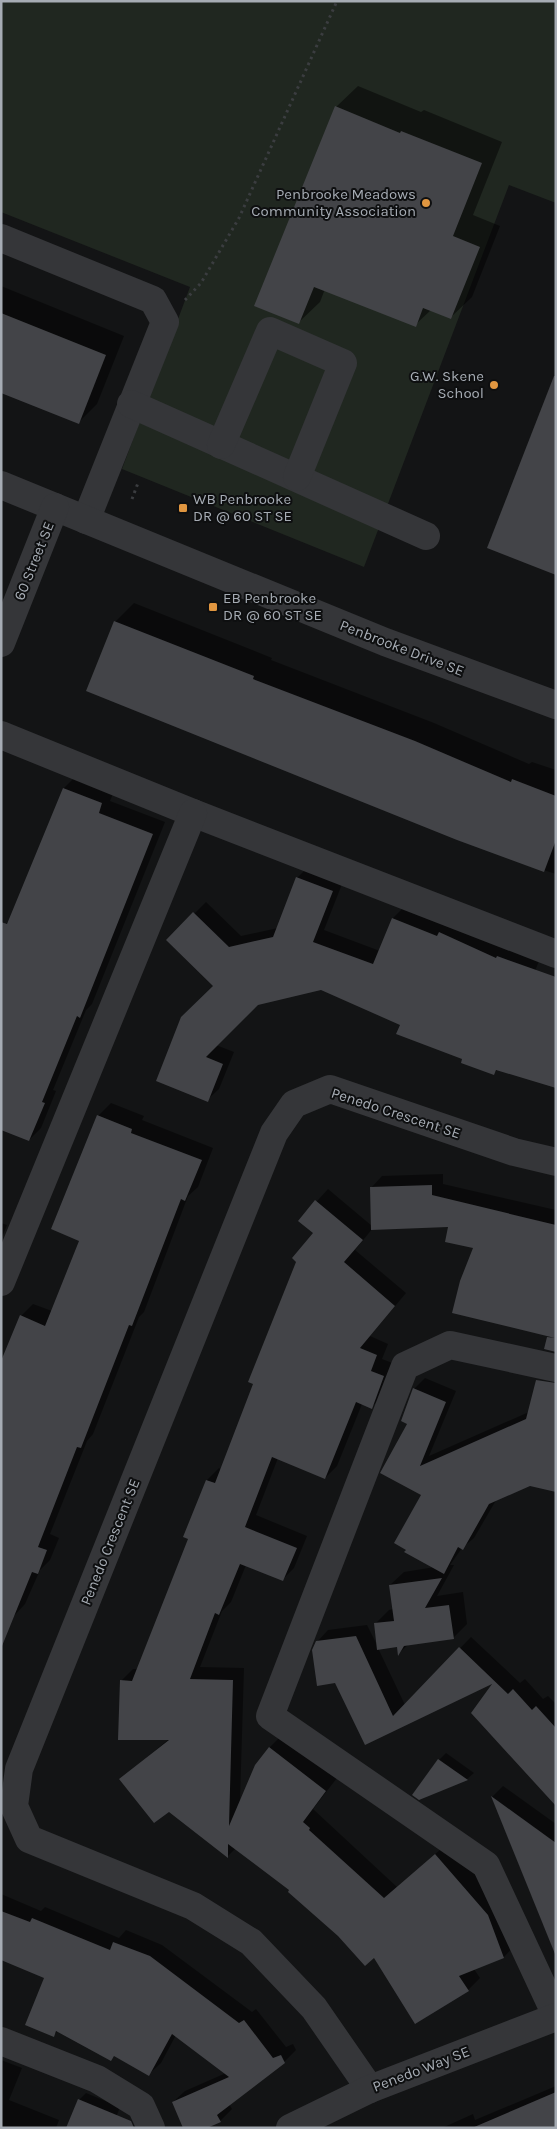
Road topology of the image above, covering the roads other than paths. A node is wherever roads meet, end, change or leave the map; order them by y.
1 (1, 238) edge
2 (131, 404) junction
3 (221, 445) junction
4 (297, 477) junction
5 (1, 485) edge
6 (55, 507) junction
7 (86, 520) junction
8 (426, 536) dead end
9 (1, 643) edge
10 (556, 706) edge
11 (1, 735) edge
12 (193, 813) junction
13 (556, 954) edge
14 (556, 1162) edge
15 (1, 1282) edge
16 (556, 1368) edge
17 (556, 2016) edge
18 (1, 2041) edge
19 (370, 2089) junction
20 (151, 2128) edge
21 (290, 2128) edge

1 - 2 street
2 - 3 street
2 - 7 street
3 - 4 street
3 - 4 street
4 - 8 street
5 - 6 street, Penbrooke Drive SE
6 - 7 street, Penbrooke Drive SE
6 - 9 street, 60 Street SE
7 - 10 street, Penbrooke Drive SE
11 - 12 street
12 - 13 street
12 - 15 street
14 - 19 street, Penedo Crescent SE
16 - 17 street
17 - 19 street, Penedo Way SE
18 - 20 street
19 - 21 street, Penedo Way SE

